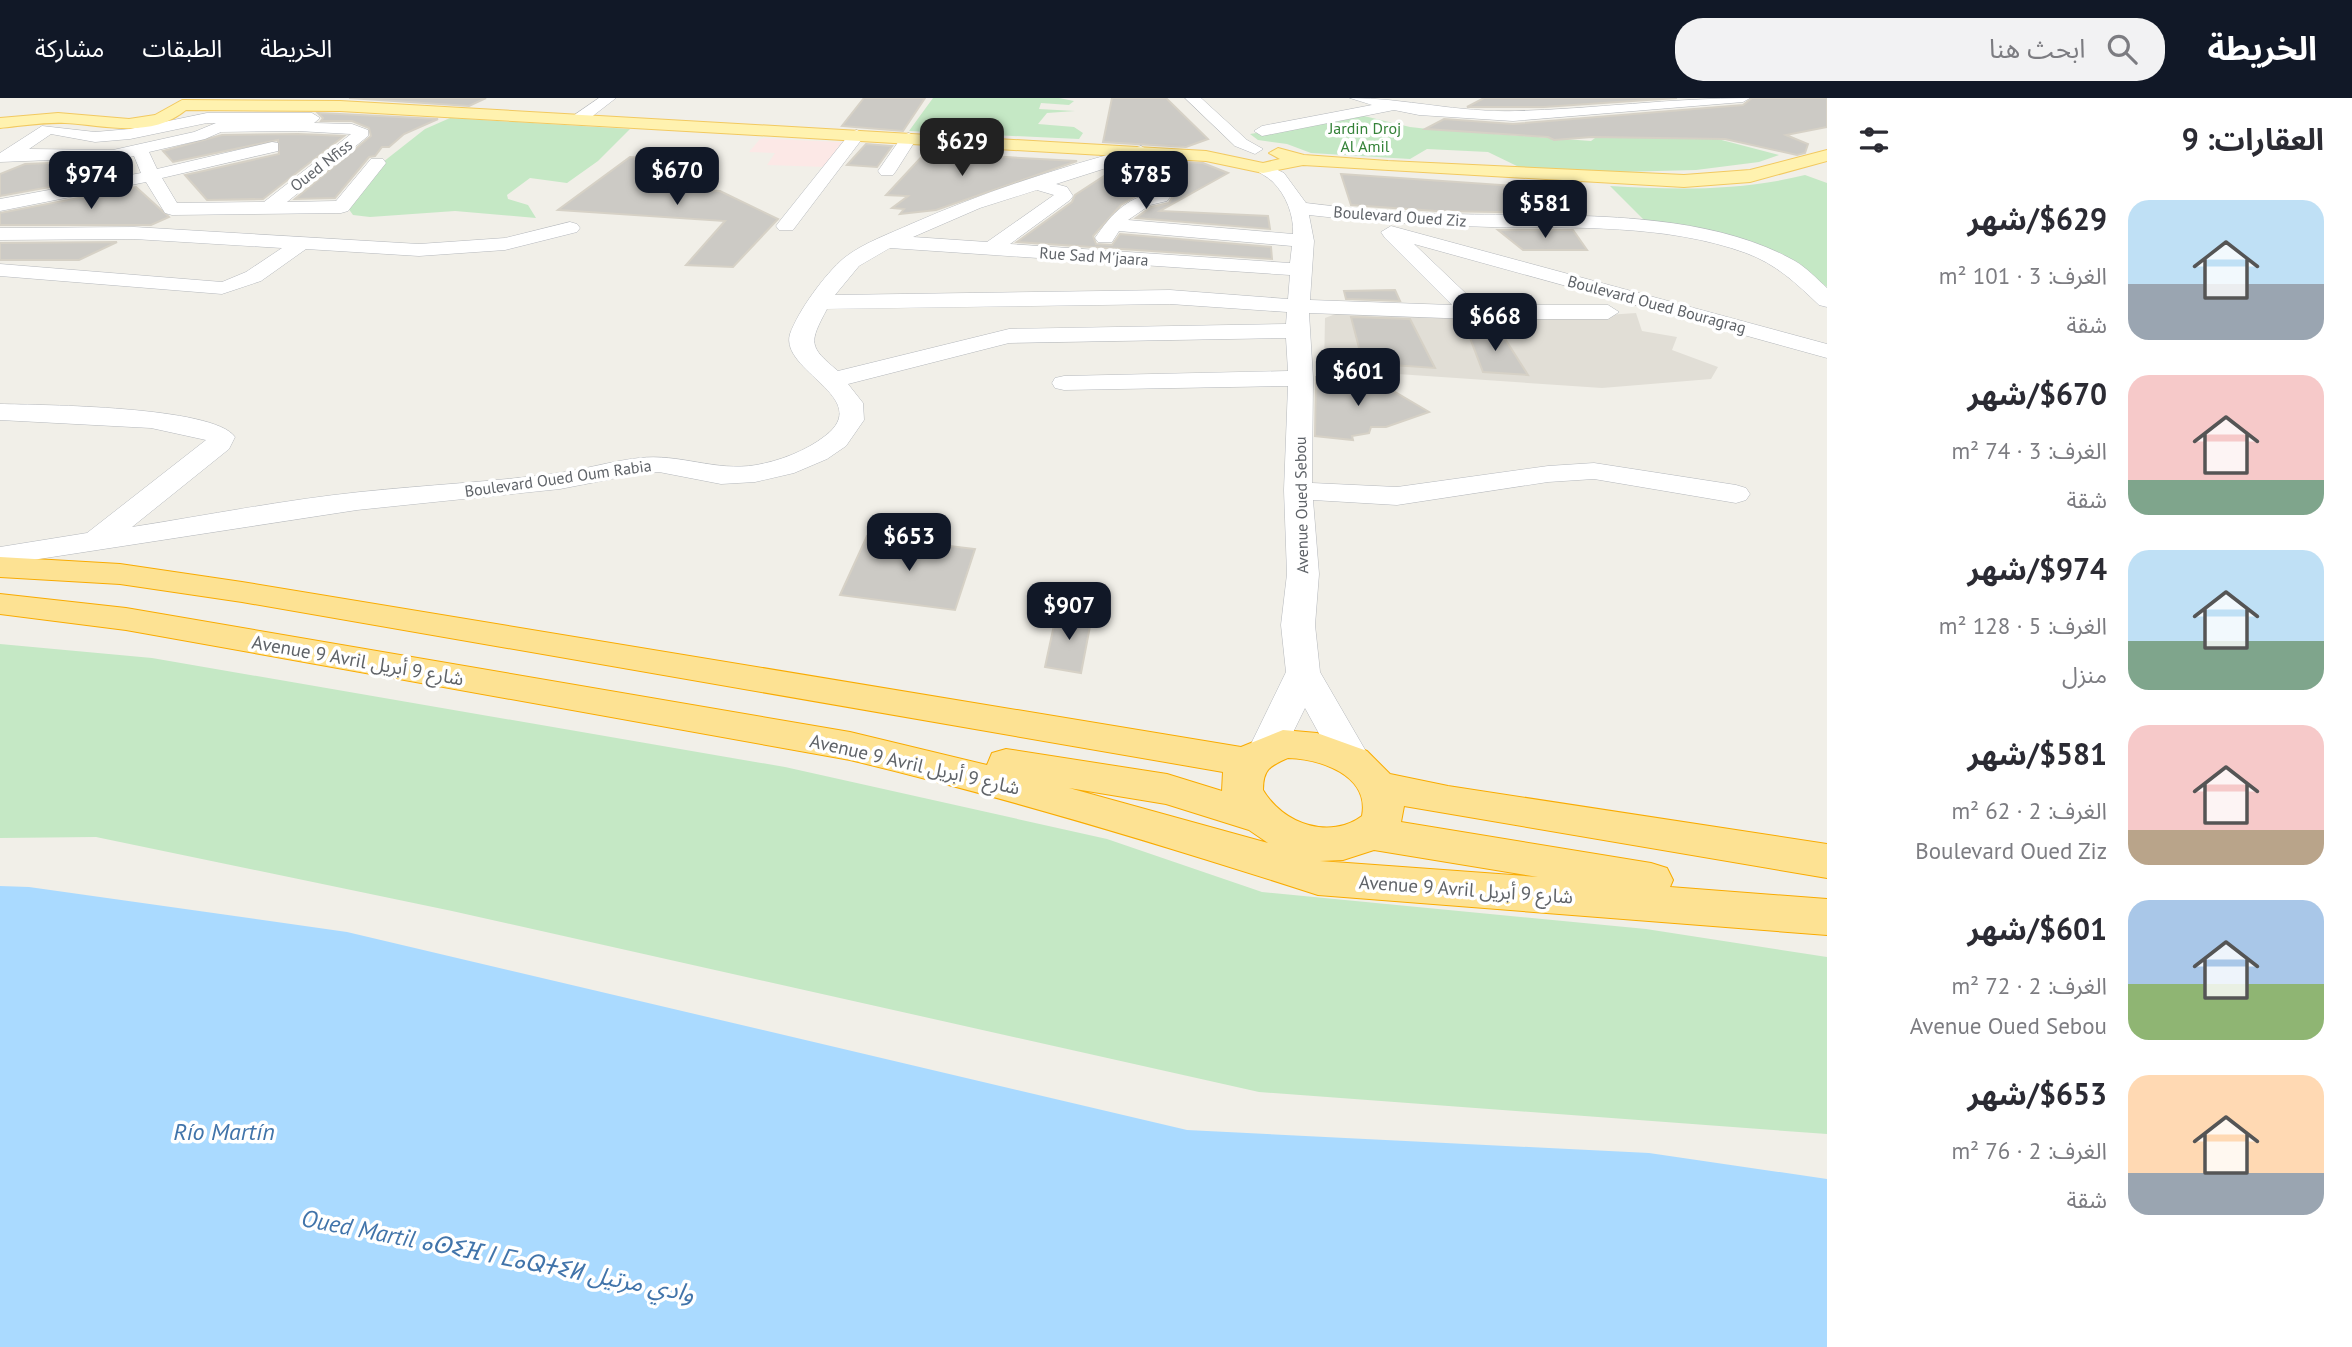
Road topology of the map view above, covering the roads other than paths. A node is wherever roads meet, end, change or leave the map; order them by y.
1 (609, 98) edge
2 (1192, 98) edge
3 (1357, 98) edge
4 (1412, 98) edge
5 (1743, 98) edge
6 (1530, 99) edge
7 (1668, 104) junction
8 (1393, 105) junction
9 (273, 106) junction
10 (340, 106) junction
11 (166, 107) edge
12 (80, 115) junction
13 (579, 119) junction
14 (0, 122) edge
15 (306, 128) junction
16 (1262, 131) dead end
17 (857, 135) junction
18 (909, 138) junction
19 (2, 147) edge
20 (272, 147) junction
21 (139, 150) junction
22 (1141, 151) junction
23 (1240, 151) junction
24 (1827, 155) edge
25 (377, 163) dead end
26 (1283, 165) junction
27 (887, 171) dead end
28 (234, 174) dead end
29 (10, 175) edge
30 (153, 176) junction
31 (1037, 184) junction
32 (201, 192) dead end
33 (1161, 197) dead end
34 (34, 201) junction
35 (0, 205) edge
36 (268, 208) junction
37 (1300, 208) junction
38 (172, 209) junction
39 (1215, 211) dead end
40 (1327, 211) junction
41 (1113, 225) junction
42 (786, 226) dead end
43 (570, 228) dead end
44 (1390, 232) junction
45 (36, 233) junction
46 (134, 233) junction
47 (0, 234) edge
48 (1222, 234) junction
49 (1304, 241) junction
50 (886, 242) junction
51 (300, 244) junction
52 (992, 248) junction
53 (1088, 257) junction
54 (0, 262) edge
55 (0, 270) edge
56 (1301, 270) junction
57 (1827, 300) edge
58 (821, 302) junction
59 (1472, 312) junction
60 (1608, 312) dead end
61 (1297, 318) junction
62 (1827, 351) edge
63 (1301, 378) junction
64 (833, 380) junction
65 (1064, 383) dead end
66 (0, 412) edge
67 (1298, 489) junction
68 (1736, 495) dead end
69 (95, 540) junction
70 (0, 556) edge
71 (0, 567) edge
72 (0, 604) edge
73 (1303, 672) junction
74 (850, 746) junction
75 (1258, 755) junction
76 (1366, 773) junction
77 (1258, 817) junction
78 (1372, 834) junction
79 (1827, 861) edge
80 (1815, 915) edge

1 - 13 street
2 - 23 street
3 - 8 street
4 - 8 street
5 - 7 street
6 - 7 street
7 - 8 street
8 - 16 street
9 - 10 main road
9 - 11 main road
9 - 11 main road
10 - 13 main road
10 - 15 street
11 - 12 main road
12 - 14 main road
12 - 19 street
13 - 17 main road
15 - 20 street
15 - 36 street, Oued Nfiss
17 - 18 main road
17 - 42 street
18 - 22 main road
18 - 27 street
20 - 28 street
20 - 30 street
21 - 21 street
21 - 30 street
22 - 23 main road
22 - 31 street, Boulevard Oued Oum Rabia
23 - 26 main road
23 - 26 main road
24 - 26 main road
25 - 36 street
26 - 37 street, Avenue Oued Sebou
29 - 34 street
30 - 34 street
30 - 38 street
31 - 50 street, Boulevard Oued Oum Rabia
31 - 52 street
32 - 38 street
33 - 41 street
34 - 35 street
34 - 45 street
36 - 38 street
37 - 40 street, Boulevard Oued Ziz
37 - 49 street, Avenue Oued Sebou
38 - 46 street
39 - 48 street
40 - 44 street, Boulevard Oued Bouragrag
40 - 57 street, Boulevard Oued Ziz
41 - 48 street
41 - 53 street
43 - 51 street
44 - 59 street
44 - 62 street, Boulevard Oued Bouragrag
45 - 46 street
45 - 47 street
45 - 54 street
46 - 51 street
48 - 49 street
49 - 56 street, Avenue Oued Sebou
50 - 52 street, Rue Sad M'jaara
50 - 58 street, Boulevard Oued Oum Rabia
51 - 55 street
52 - 53 street, Rue Sad M'jaara
53 - 56 street, Rue Sad M'jaara
56 - 61 street, Avenue Oued Sebou
58 - 61 street
58 - 64 street, Boulevard Oued Oum Rabia
59 - 60 street
59 - 61 street
61 - 63 street, Avenue Oued Sebou
61 - 64 street
63 - 65 street
63 - 67 street, Avenue Oued Sebou
64 - 69 street, Boulevard Oued Oum Rabia
66 - 69 street
67 - 68 street
67 - 73 street, Avenue Oued Sebou
69 - 70 street, Boulevard Oued Oum Rabia
71 - 75 highway
72 - 74 highway, Avenue 9 Avril شارع 9 أبريل
73 - 75 street
73 - 76 street, Avenue Oued Sebou
74 - 77 highway
74 - 80 highway, Avenue 9 Avril شارع 9 أبريل
75 - 76 highway
75 - 77 highway
76 - 78 highway
76 - 79 highway
77 - 78 highway
78 - 80 highway

